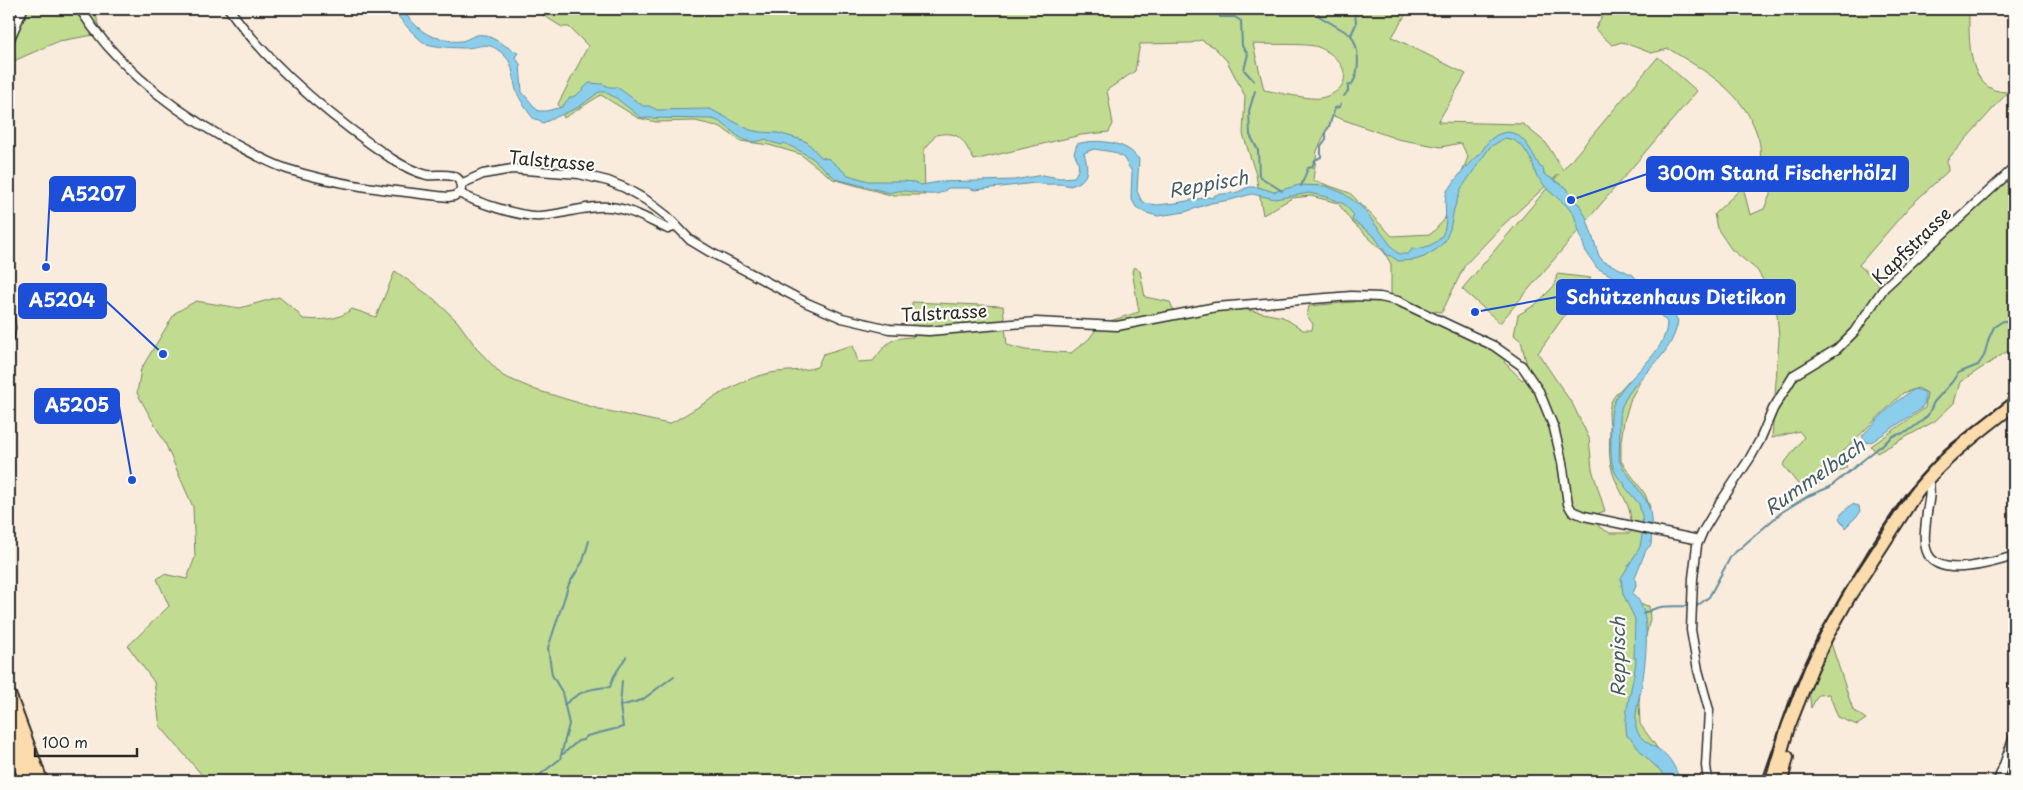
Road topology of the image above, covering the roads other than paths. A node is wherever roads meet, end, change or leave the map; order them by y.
1 (23, 9) edge
2 (80, 9) edge
3 (229, 9) edge
4 (9, 40) edge
5 (2014, 168) edge
6 (461, 184) junction
7 (460, 193) junction
8 (676, 226) junction
9 (9, 312) edge
10 (9, 339) edge
11 (2014, 404) edge
12 (1927, 478) junction
13 (1699, 540) junction
14 (2014, 556) edge
15 (9, 697) edge
16 (1794, 716) junction
17 (9, 732) edge
18 (2014, 737) edge
19 (28, 781) edge
20 (40, 781) edge
21 (1708, 781) edge
22 (1772, 781) edge
23 (1781, 781) edge
24 (1998, 781) edge

1 - 4 street
2 - 7 street
3 - 6 street
5 - 13 street, Kapfstrasse
6 - 7 street
6 - 8 street, Talstrasse
7 - 8 street
8 - 13 street, Talstrasse
9 - 10 street
11 - 12 main road
12 - 14 street
12 - 16 main road
13 - 21 street
15 - 20 highway
16 - 22 main road
16 - 23 main road
17 - 19 highway
18 - 24 street

